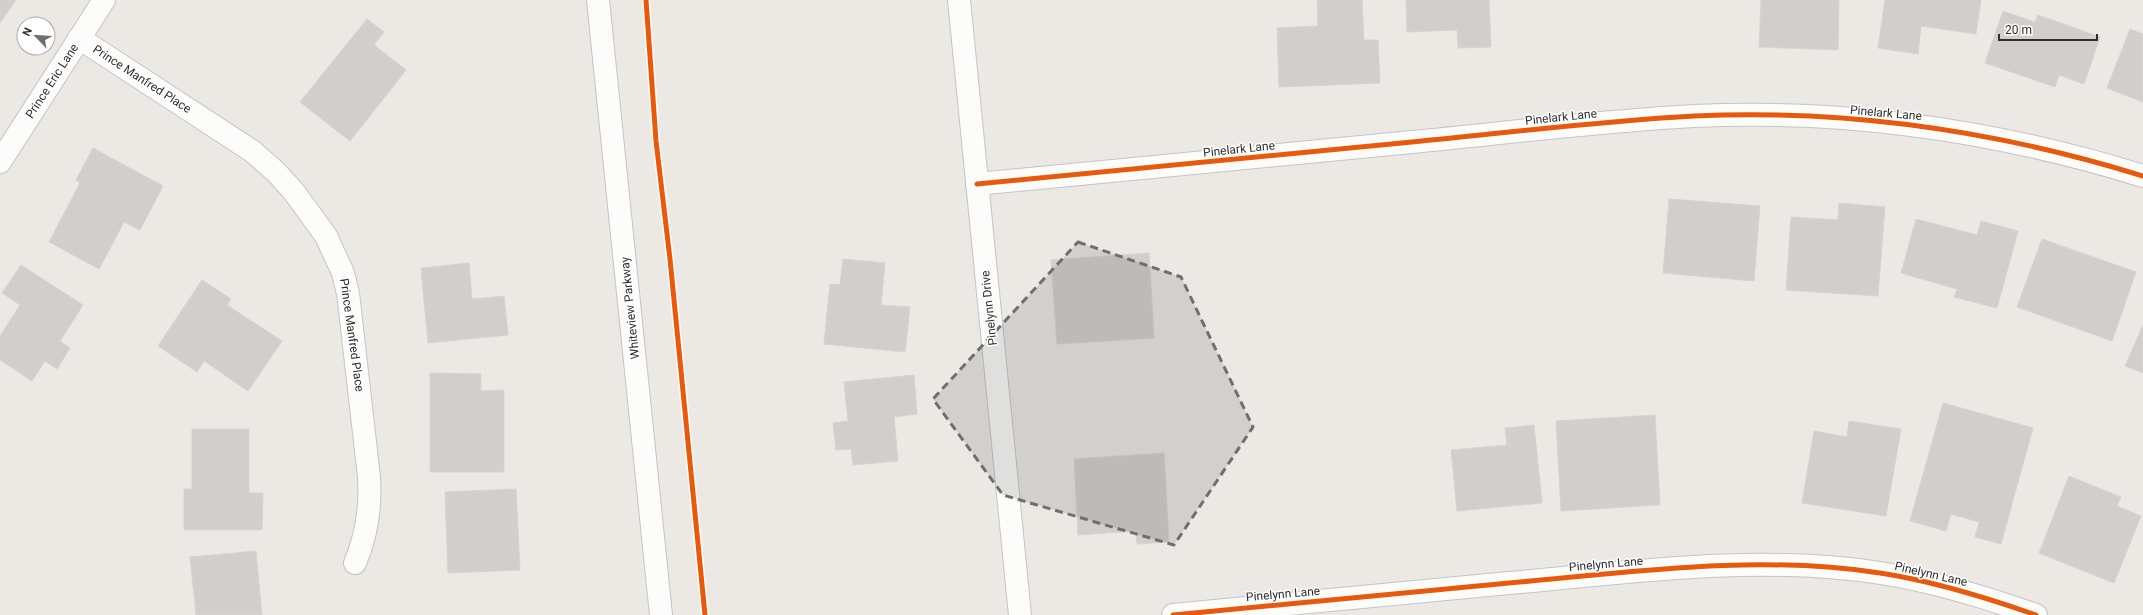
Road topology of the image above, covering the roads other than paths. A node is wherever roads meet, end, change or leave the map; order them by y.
1 (104, 0) edge
2 (598, 0) edge
3 (959, 0) edge
4 (79, 38) junction
5 (0, 162) edge
6 (2143, 176) edge
7 (977, 184) junction
8 (355, 563) dead end
9 (662, 615) edge
10 (1020, 615) edge
11 (1173, 615) edge
12 (2036, 615) edge

1 - 4 street, Prince Eric Lane
2 - 9 street, Whiteview Parkway
3 - 7 street, Pinelynn Drive
4 - 5 street, Prince Eric Lane
4 - 8 street, Prince Manfred Place
6 - 7 street, Pinelark Lane
7 - 10 street, Pinelynn Drive
11 - 12 street, Pinelynn Lane

